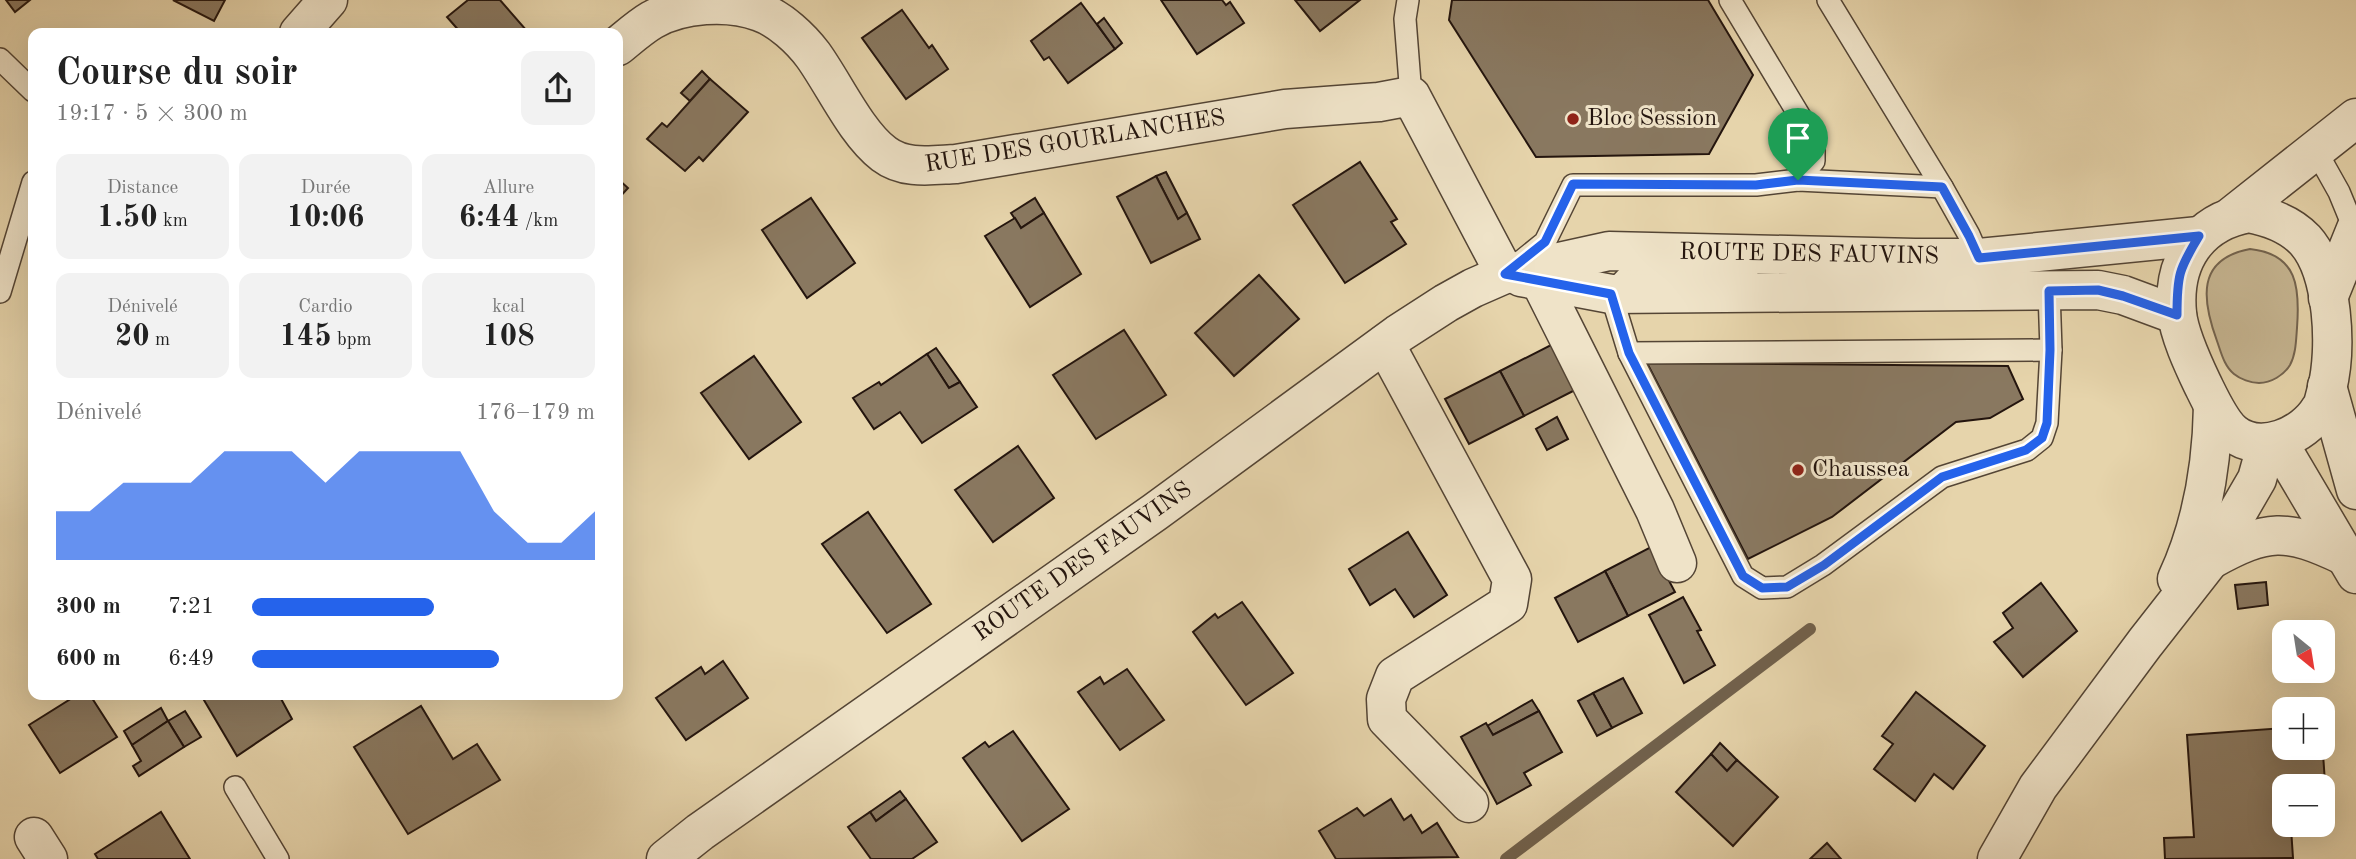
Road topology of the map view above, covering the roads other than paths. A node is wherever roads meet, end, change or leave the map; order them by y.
1 (328, 0) edge
2 (1408, 0) edge
3 (1730, 0) edge
4 (1828, 0) edge
5 (303, 28) edge
6 (623, 42) edge
7 (0, 59) edge
8 (28, 86) edge
9 (1411, 96) junction
10 (2356, 118) edge
11 (2316, 151) junction
12 (1798, 180) junction
13 (1942, 187) junction
14 (28, 198) edge
15 (2232, 216) junction
16 (2356, 230) edge
17 (2199, 236) junction
18 (1916, 258) junction
19 (1979, 258) junction
20 (1523, 278) junction
21 (2049, 291) junction
22 (0, 292) edge
23 (1611, 294) junction
24 (2328, 298) junction
25 (2177, 315) junction
26 (1385, 344) junction
27 (2050, 350) junction
28 (1629, 353) junction
29 (2328, 386) junction
30 (2213, 406) junction
31 (2272, 442) junction
32 (2356, 490) edge
33 (2210, 560) junction
34 (1677, 563) dead end
35 (2351, 565) edge
36 (2145, 643) junction
37 (235, 787) dead end
38 (1469, 803) dead end
39 (278, 859) edge
40 (666, 859) edge
41 (1997, 859) edge

1 - 5 street
2 - 9 lane
3 - 12 lane
4 - 13 lane
6 - 9 street, RUE DES GOURLANCHES
7 - 8 lane
9 - 20 street
10 - 11 street
11 - 15 street
11 - 16 lane
12 - 13 lane
12 - 20 lane
13 - 19 lane
14 - 22 lane
15 - 17 street
15 - 24 street
16 - 24 street
17 - 19 street, ROUTE DES FAUVINS
17 - 25 street
18 - 19 street, ROUTE DES FAUVINS
18 - 20 street, ROUTE DES FAUVINS
18 - 23 lane
20 - 23 street, ROUTE DES FAUVINS
20 - 26 street, ROUTE DES FAUVINS
20 - 34 street
21 - 23 street, ROUTE DES FAUVINS
21 - 25 street, ROUTE DES FAUVINS
21 - 27 lane
23 - 28 lane
24 - 29 street
25 - 30 street
26 - 38 street
26 - 40 street, ROUTE DES FAUVINS
27 - 28 lane
27 - 28 lane
29 - 31 street
29 - 32 street
30 - 31 street
30 - 36 street
31 - 33 street
31 - 35 street
33 - 35 street
33 - 36 street
36 - 41 street
37 - 39 lane

